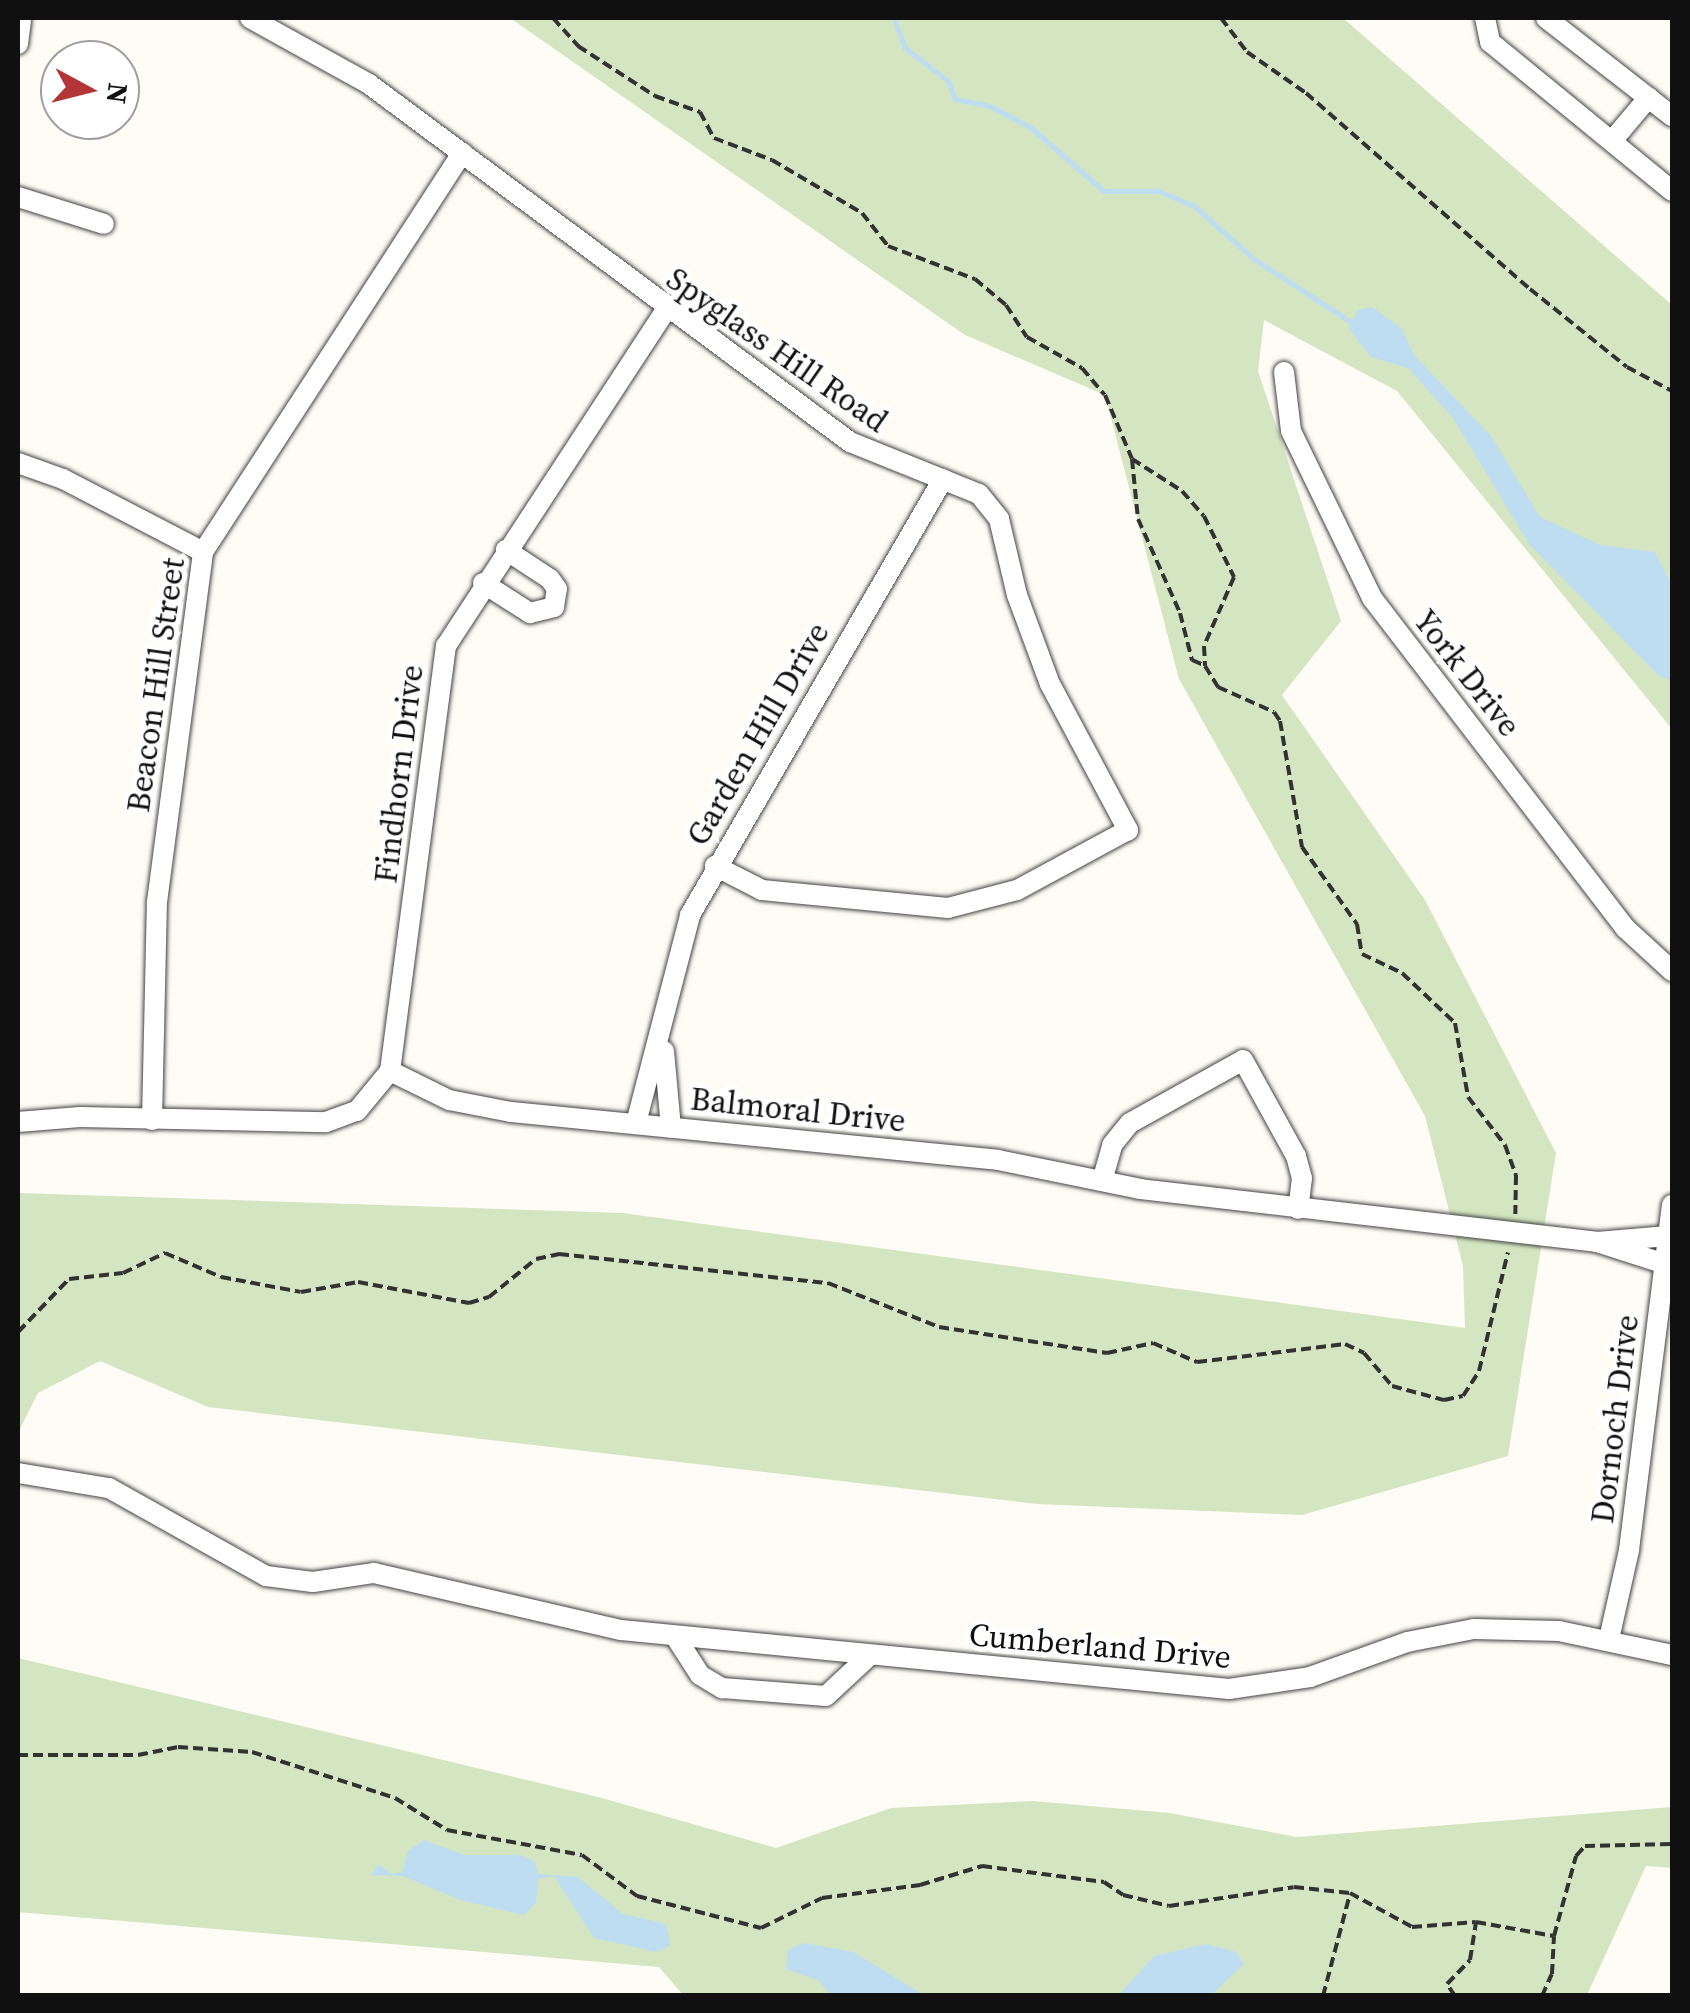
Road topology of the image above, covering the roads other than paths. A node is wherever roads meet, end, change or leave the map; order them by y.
1 (21, 18) edge
2 (250, 18) edge
3 (1485, 18) edge
4 (1551, 19) edge
5 (18, 44) edge
6 (1649, 97) junction
7 (1672, 116) edge
8 (1612, 141) junction
9 (462, 153) junction
10 (1672, 191) edge
11 (18, 197) edge
12 (104, 224) dead end
13 (666, 310) junction
14 (1284, 372) dead end
15 (18, 462) edge
16 (943, 479) junction
17 (506, 550) junction
18 (203, 552) junction
19 (483, 583) junction
20 (715, 866) junction
21 (1672, 971) edge
22 (662, 1034) junction
23 (390, 1071) junction
24 (152, 1120) junction
25 (18, 1122) edge
26 (636, 1123) junction
27 (671, 1128) junction
28 (1102, 1181) junction
29 (1672, 1205) edge
30 (1298, 1209) junction
31 (1668, 1236) junction
32 (1597, 1242) junction
33 (1665, 1264) junction
34 (18, 1473) edge
35 (675, 1636) junction
36 (1610, 1639) junction
37 (870, 1655) junction
38 (1672, 1656) edge

1 - 5 street
2 - 9 street, Spyglass Hill Road
3 - 8 street
4 - 6 street
6 - 7 street
6 - 8 street
8 - 10 street
9 - 13 street, Spyglass Hill Road
9 - 18 street, Beacon Hill Street
11 - 12 street
13 - 16 street, Spyglass Hill Road
13 - 17 street, Findhorn Drive
14 - 21 street, York Drive
15 - 18 street
16 - 20 street, Garden Hill Drive
16 - 20 street, Spyglass Hill Road
17 - 19 street, Findhorn Drive
17 - 19 street
18 - 24 street, Beacon Hill Street
19 - 23 street, Findhorn Drive
20 - 22 street, Garden Hill Drive
22 - 26 street, Garden Hill Drive
22 - 27 street, Garden Hill Drive
23 - 24 street
23 - 26 street, Balmoral Drive
24 - 25 street
26 - 27 street, Balmoral Drive
27 - 28 street, Balmoral Drive
28 - 30 street, Balmoral Drive
28 - 30 street
29 - 31 street, Dornoch Drive
30 - 32 street, Balmoral Drive
31 - 32 street, Balmoral Drive
31 - 33 street, Dornoch Drive
32 - 33 street, Balmoral Drive
33 - 36 street, Dornoch Drive
34 - 35 street, Cumberland Drive
35 - 37 street, Cumberland Drive
35 - 37 street
36 - 37 street, Cumberland Drive
36 - 38 street, Cumberland Drive

